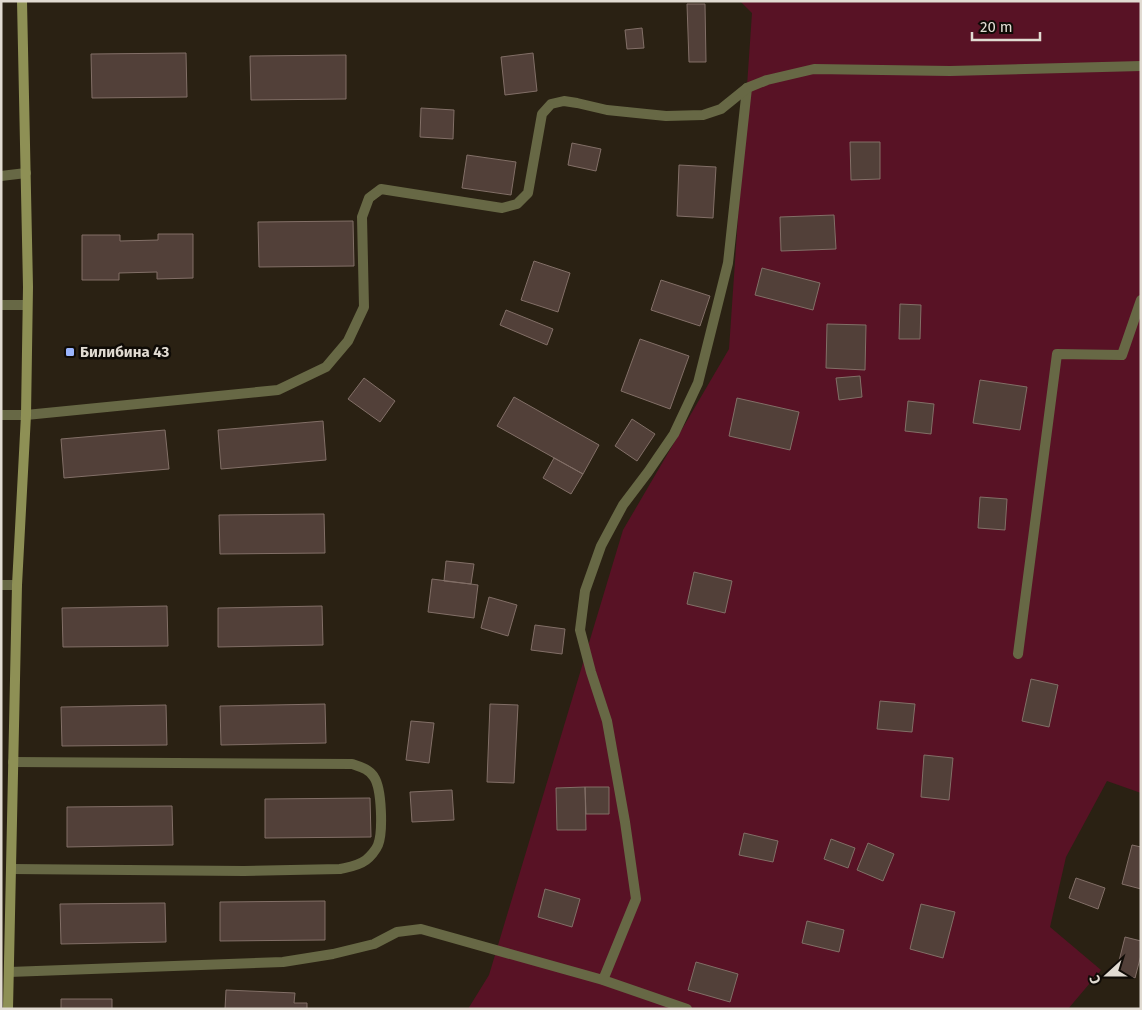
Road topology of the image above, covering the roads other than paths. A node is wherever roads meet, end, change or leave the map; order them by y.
1 (22, 1) edge
2 (1141, 66) edge
3 (747, 88) junction
4 (26, 173) junction
5 (1, 176) edge
6 (1141, 300) edge
7 (27, 305) junction
8 (1, 306) edge
9 (26, 415) junction
10 (1, 416) edge
11 (1, 585) edge
12 (17, 585) junction
13 (1018, 654) dead end
14 (13, 762) junction
15 (11, 869) junction
16 (9, 972) junction
17 (603, 980) junction
18 (682, 1008) edge
19 (8, 1009) edge

1 - 4 main road
2 - 3 street
3 - 9 street
3 - 17 street
4 - 5 street
4 - 7 main road
6 - 13 street
7 - 8 street
7 - 9 main road
9 - 10 street
9 - 12 main road
11 - 12 street
12 - 14 main road
14 - 15 main road
14 - 15 street
15 - 16 main road
16 - 17 street
16 - 19 main road
17 - 18 street

